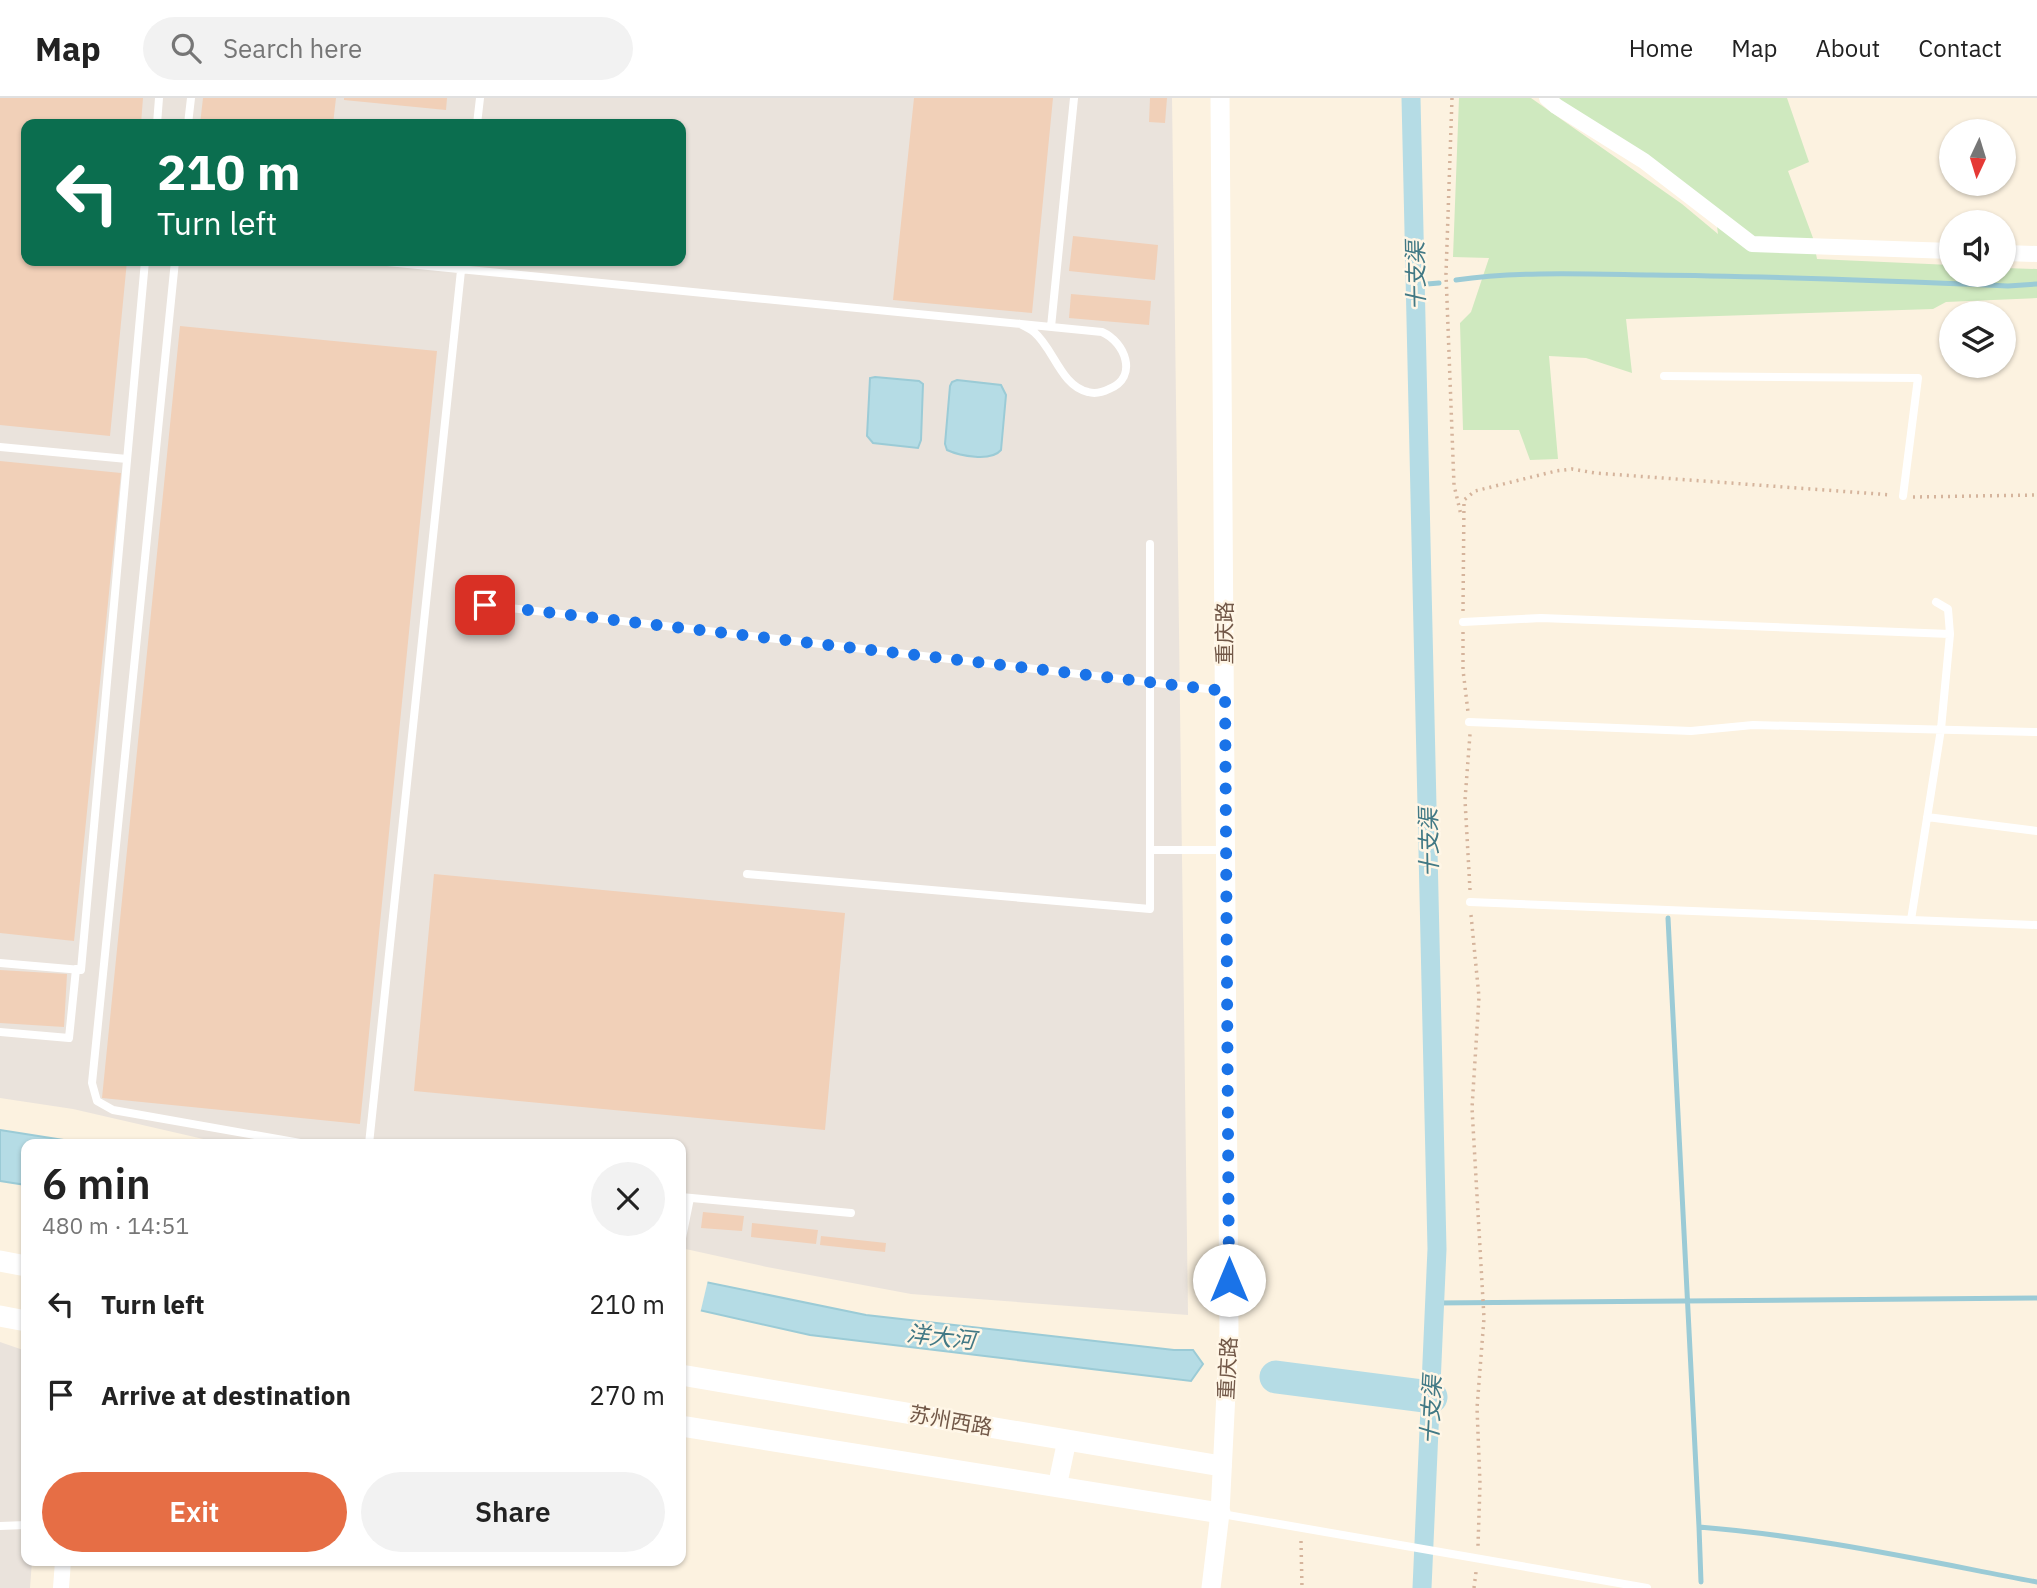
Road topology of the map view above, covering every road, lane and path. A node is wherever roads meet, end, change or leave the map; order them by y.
1 (159, 98) edge
2 (191, 98) edge
3 (480, 98) edge
4 (1074, 98) edge
5 (1220, 98) edge
6 (1452, 98) edge
7 (1547, 98) edge
8 (157, 119) edge
9 (189, 119) edge
10 (478, 119) edge
11 (1939, 251) edge
12 (2016, 253) edge
13 (2037, 254) edge
14 (145, 266) edge
15 (174, 266) edge
16 (461, 266) edge
17 (470, 266) edge
18 (1020, 324) junction
19 (1051, 327) junction
20 (1664, 376) dead end
21 (0, 447) edge
22 (127, 459) junction
23 (1903, 496) dead end
24 (1462, 521) dead end
25 (1150, 544) dead end
26 (1936, 602) dead end
27 (485, 605) dead end
28 (1463, 622) dead end
29 (1950, 634) junction
30 (1150, 683) junction
31 (1225, 691) junction
32 (1469, 722) dead end
33 (1941, 729) junction
34 (2037, 732) edge
35 (1927, 817) junction
36 (2037, 831) edge
37 (1150, 850) junction
38 (1226, 850) junction
39 (747, 874) dead end
40 (1470, 902) dead end
41 (1911, 920) junction
42 (2037, 925) edge
43 (0, 962) edge
44 (76, 969) junction
45 (0, 1032) edge
46 (278, 1139) edge
47 (370, 1139) edge
48 (686, 1197) edge
49 (851, 1213) dead end
50 (0, 1261) edge
51 (21, 1265) edge
52 (1483, 1295) dead end
53 (0, 1316) edge
54 (21, 1320) edge
55 (686, 1376) edge
56 (686, 1427) edge
57 (1067, 1440) junction
58 (1221, 1466) junction
59 (1057, 1487) junction
60 (1220, 1513) junction
61 (21, 1525) edge
62 (0, 1526) edge
63 (1300, 1527) junction
64 (1477, 1558) junction
65 (63, 1566) edge
66 (61, 1588) edge
67 (1211, 1588) edge
68 (1302, 1588) edge
69 (1474, 1588) edge
70 (1647, 1588) edge

1 - 8 lane
2 - 9 lane
3 - 10 lane
4 - 19 lane
5 - 31 street, 重庆路
6 - 24 path
7 - 11 street
12 - 13 street
14 - 22 lane
15 - 46 lane
16 - 47 lane
17 - 18 lane
18 - 19 lane
18 - 19 lane
20 - 23 lane
21 - 22 lane
22 - 44 lane
25 - 30 lane
26 - 29 lane
27 - 30 lane
28 - 29 lane
29 - 33 lane
30 - 31 lane
30 - 37 lane
31 - 38 street, 重庆路
32 - 33 lane
33 - 34 lane
33 - 35 lane
35 - 36 lane
35 - 41 lane
37 - 38 lane
37 - 39 lane
38 - 58 street, 重庆路
40 - 41 lane
41 - 42 lane
43 - 44 lane
44 - 45 lane
48 - 49 lane
50 - 51 main road
52 - 64 path
53 - 54 main road
55 - 57 main road, 苏州西路
56 - 59 main road
57 - 58 main road, 苏州西路
57 - 59 street
58 - 60 street, 重庆路
59 - 60 main road
60 - 63 lane
60 - 67 street, 重庆路
61 - 62 lane
63 - 64 lane
63 - 68 path
64 - 69 path
64 - 70 lane
65 - 66 street

